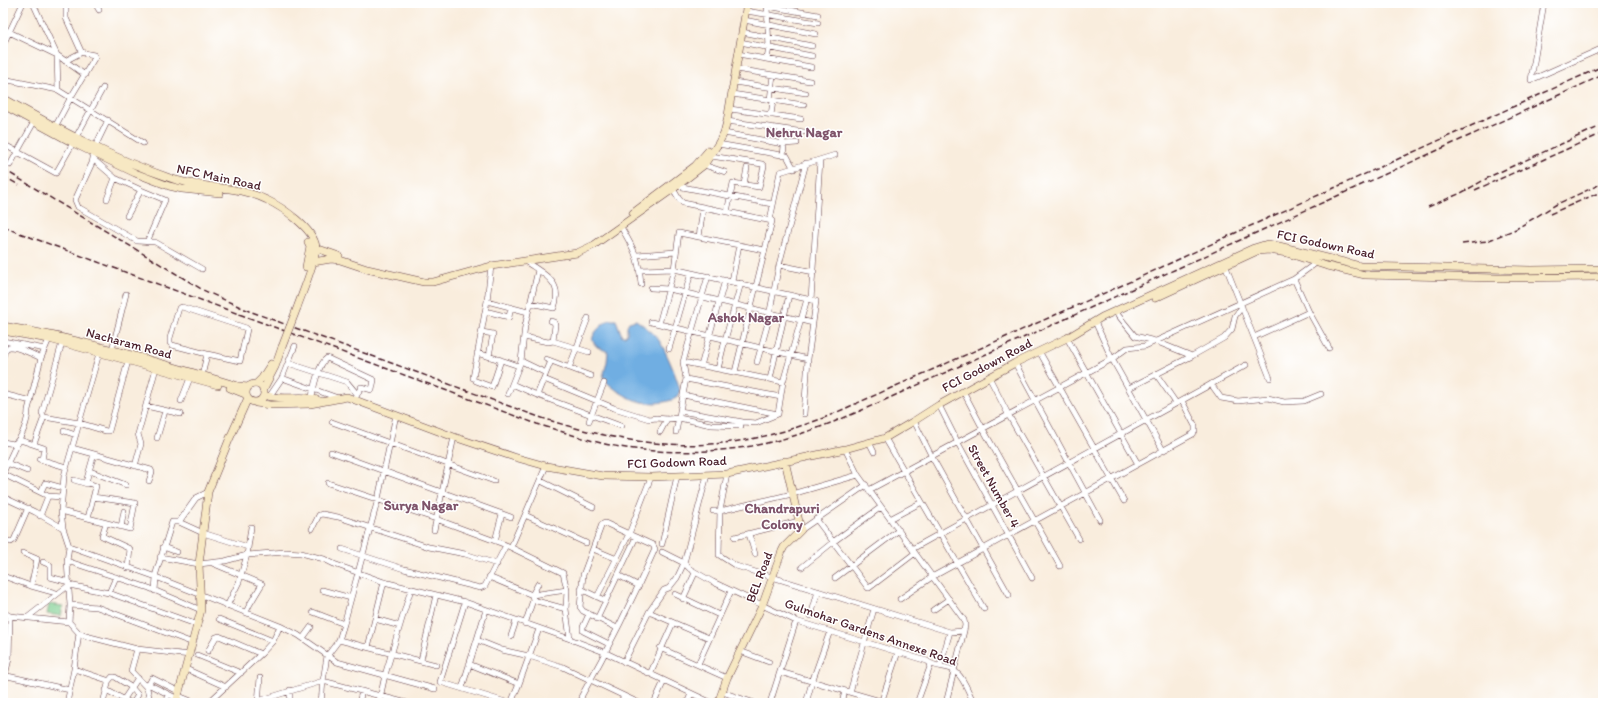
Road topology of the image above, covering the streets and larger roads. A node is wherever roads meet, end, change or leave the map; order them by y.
1 (33, 3) edge
2 (64, 3) edge
3 (95, 3) edge
4 (743, 3) edge
5 (747, 3) edge
6 (1544, 3) edge
7 (20, 4) edge
8 (99, 10) dead end
9 (746, 11) junction
10 (767, 14) junction
11 (818, 15) dead end
12 (744, 20) junction
13 (818, 23) dead end
14 (768, 25) junction
15 (3, 29) edge
16 (9, 32) junction
17 (742, 32) junction
18 (816, 34) dead end
19 (768, 37) junction
20 (740, 42) junction
21 (3, 45) edge
22 (812, 46) dead end
23 (769, 48) junction
24 (1603, 48) edge
25 (82, 52) junction
26 (738, 54) junction
27 (57, 55) junction
28 (812, 56) dead end
29 (767, 60) junction
30 (65, 61) junction
31 (811, 67) dead end
32 (736, 69) junction
33 (85, 75) junction
34 (773, 75) junction
35 (3, 79) edge
36 (810, 81) dead end
37 (734, 82) junction
38 (103, 88) dead end
39 (771, 88) junction
40 (58, 90) junction
41 (806, 93) dead end
42 (732, 94) junction
43 (71, 97) junction
44 (772, 100) junction
45 (5, 103) edge
46 (804, 105) dead end
47 (730, 109) junction
48 (91, 110) junction
49 (771, 115) junction
50 (801, 119) dead end
51 (108, 120) junction
52 (727, 121) junction
53 (34, 122) junction
54 (55, 127) junction
55 (779, 128) junction
56 (804, 132) dead end
57 (724, 133) junction
58 (74, 140) junction
59 (143, 143) dead end
60 (798, 143) dead end
61 (3, 144) edge
62 (718, 144) junction
63 (783, 144) junction
64 (16, 151) junction
65 (94, 153) junction
66 (835, 155) dead end
67 (711, 156) junction
68 (783, 156) junction
69 (820, 160) junction
70 (806, 163) junction
71 (10, 165) dead end
72 (704, 165) junction
73 (747, 168) dead end
74 (794, 168) junction
75 (725, 172) dead end
76 (115, 178) junction
77 (744, 184) junction
78 (674, 186) junction
79 (140, 190) junction
80 (729, 196) junction
81 (107, 199) dead end
82 (772, 204) junction
83 (703, 208) junction
84 (727, 212) junction
85 (127, 216) dead end
86 (770, 220) junction
87 (621, 227) junction
88 (700, 237) junction
89 (147, 242) junction
90 (739, 245) junction
91 (313, 246) junction
92 (764, 250) junction
93 (676, 252) junction
94 (637, 255) junction
95 (524, 260) junction
96 (309, 263) junction
97 (1316, 263) junction
98 (779, 265) junction
99 (491, 266) junction
100 (1226, 266) junction
101 (202, 269) dead end
102 (674, 269) junction
103 (1497, 269) junction
104 (1603, 269) edge
105 (538, 270) junction
106 (640, 270) junction
107 (814, 272) junction
108 (691, 273) junction
109 (708, 276) junction
110 (1197, 276) junction
111 (1496, 278) junction
112 (1603, 278) edge
113 (1294, 279) junction
114 (725, 280) junction
115 (732, 281) junction
116 (741, 283) junction
117 (641, 284) dead end
118 (756, 286) junction
119 (651, 288) dead end
120 (669, 289) junction
121 (774, 291) junction
122 (686, 293) junction
123 (126, 294) dead end
124 (789, 295) junction
125 (701, 298) junction
126 (809, 299) junction
127 (487, 301) junction
128 (718, 301) junction
129 (530, 303) junction
130 (734, 305) junction
131 (1241, 305) junction
132 (511, 307) junction
133 (750, 309) junction
134 (485, 311) junction
135 (528, 312) junction
136 (1309, 312) junction
137 (770, 313) junction
138 (1118, 315) junction
139 (784, 316) junction
140 (588, 318) dead end
141 (802, 320) junction
142 (550, 321) dead end
143 (652, 322) dead end
144 (813, 323) junction
145 (660, 324) junction
146 (1096, 324) junction
147 (3, 326) edge
148 (1087, 326) junction
149 (675, 328) junction
150 (6, 331) edge
151 (482, 332) junction
152 (692, 332) junction
153 (709, 336) junction
154 (524, 337) junction
155 (1254, 337) junction
156 (3, 338) edge
157 (1067, 338) junction
158 (49, 340) junction
159 (724, 340) junction
160 (3, 341) edge
161 (553, 341) junction
162 (1155, 341) junction
163 (62, 343) junction
164 (741, 343) junction
165 (280, 346) junction
166 (295, 346) dead end
167 (577, 348) junction
168 (761, 348) junction
169 (1329, 348) dead end
170 (45, 349) junction
171 (669, 349) dead end
172 (100, 350) junction
173 (112, 350) junction
174 (777, 351) junction
175 (1039, 351) junction
176 (589, 352) dead end
177 (477, 353) junction
178 (207, 354) junction
179 (791, 354) junction
180 (3, 356) edge
181 (488, 356) junction
182 (1192, 356) junction
183 (41, 358) junction
184 (1112, 358) junction
185 (808, 359) junction
186 (501, 360) junction
187 (128, 361) junction
188 (683, 362) junction
189 (757, 362) dead end
190 (288, 363) junction
191 (520, 364) junction
192 (1016, 364) junction
193 (1246, 365) dead end
194 (701, 366) junction
195 (156, 368) junction
196 (570, 368) junction
197 (718, 369) junction
198 (735, 372) junction
199 (1086, 372) junction
200 (318, 373) junction
201 (546, 373) junction
202 (1156, 374) junction
203 (591, 376) dead end
204 (989, 377) junction
205 (190, 378) junction
206 (203, 378) junction
207 (282, 378) junction
208 (1270, 378) dead end
209 (544, 379) junction
210 (686, 379) junction
211 (770, 379) junction
212 (783, 382) junction
213 (604, 383) dead end
214 (256, 384) junction
215 (512, 384) junction
216 (1212, 384) junction
217 (1059, 387) junction
218 (313, 388) junction
219 (1129, 388) junction
220 (963, 391) junction
221 (3, 394) edge
222 (247, 394) junction
223 (265, 394) junction
224 (508, 394) dead end
225 (537, 394) junction
226 (1321, 394) dead end
227 (683, 395) junction
228 (356, 397) junction
229 (780, 397) junction
230 (312, 398) junction
231 (338, 398) junction
232 (1034, 400) junction
233 (31, 401) junction
234 (181, 401) dead end
235 (320, 401) junction
236 (597, 401) junction
237 (1182, 401) junction
238 (256, 403) junction
239 (1176, 404) junction
240 (938, 405) junction
241 (146, 406) junction
242 (165, 410) junction
243 (680, 410) junction
244 (181, 414) dead end
245 (778, 414) junction
246 (804, 414) dead end
247 (1008, 414) junction
248 (396, 415) junction
249 (592, 415) junction
250 (44, 417) junction
251 (678, 418) junction
252 (667, 419) junction
253 (1146, 419) junction
254 (589, 421) dead end
255 (914, 421) junction
256 (332, 422) dead end
257 (79, 423) junction
258 (621, 426) dead end
259 (741, 426) dead end
260 (983, 429) junction
261 (64, 432) dead end
262 (660, 432) dead end
263 (676, 432) dead end
264 (1120, 433) junction
265 (76, 435) junction
266 (454, 437) junction
267 (157, 438) dead end
268 (885, 438) junction
269 (3, 442) edge
270 (868, 442) junction
271 (390, 443) junction
272 (958, 443) junction
273 (34, 444) junction
274 (72, 448) junction
275 (1094, 448) junction
276 (845, 449) junction
277 (1164, 450) junction
278 (331, 452) dead end
279 (874, 452) dead end
280 (94, 454) junction
281 (932, 457) junction
282 (785, 461) junction
283 (7, 463) junction
284 (1068, 463) junction
285 (448, 464) junction
286 (1138, 464) junction
287 (135, 466) junction
288 (546, 466) junction
289 (66, 467) junction
290 (27, 471) dead end
291 (90, 471) junction
292 (384, 471) junction
293 (905, 471) junction
294 (3, 473) edge
295 (727, 474) junction
296 (707, 475) junction
297 (858, 475) junction
298 (677, 476) junction
299 (1044, 476) junction
300 (651, 477) junction
301 (1112, 479) junction
302 (74, 480) dead end
303 (149, 481) dead end
304 (494, 481) dead end
305 (541, 481) junction
306 (328, 483) dead end
307 (87, 484) junction
308 (126, 485) dead end
309 (63, 488) junction
310 (868, 488) junction
311 (1018, 491) junction
312 (41, 492) junction
313 (208, 492) junction
314 (442, 493) junction
315 (1085, 493) junction
316 (792, 494) junction
317 (48, 496) junction
318 (3, 497) edge
319 (62, 497) junction
320 (93, 497) junction
321 (378, 499) junction
322 (1124, 501) dead end
323 (922, 502) junction
324 (992, 504) junction
325 (593, 506) dead end
326 (1061, 506) junction
327 (881, 507) junction
328 (28, 508) junction
329 (61, 511) junction
330 (124, 511) dead end
331 (713, 511) dead end
332 (720, 511) junction
333 (502, 514) junction
334 (525, 515) junction
335 (40, 516) junction
336 (511, 517) dead end
337 (88, 518) junction
338 (966, 518) junction
339 (436, 519) junction
340 (816, 519) junction
341 (890, 519) junction
342 (1100, 520) dead end
343 (799, 521) junction
344 (1035, 521) junction
345 (179, 522) junction
346 (106, 523) junction
347 (120, 527) junction
348 (250, 527) dead end
349 (62, 528) junction
350 (369, 528) junction
351 (312, 529) dead end
352 (434, 530) dead end
353 (801, 530) junction
354 (898, 530) junction
355 (940, 532) junction
356 (203, 533) junction
357 (629, 534) junction
358 (749, 534) junction
359 (1009, 535) junction
360 (636, 537) junction
361 (735, 537) dead end
362 (3, 539) edge
363 (1079, 539) dead end
364 (495, 541) junction
365 (833, 542) junction
366 (586, 543) dead end
367 (662, 544) dead end
368 (69, 546) junction
369 (508, 546) junction
370 (163, 547) junction
371 (248, 548) junction
372 (593, 548) junction
373 (342, 549) dead end
374 (983, 549) junction
375 (913, 551) junction
376 (177, 552) dead end
377 (662, 552) dead end
378 (23, 553) dead end
379 (755, 554) dead end
380 (247, 555) junction
381 (362, 555) junction
382 (160, 557) junction
383 (617, 559) junction
384 (67, 561) junction
385 (43, 562) dead end
386 (684, 562) junction
387 (212, 563) junction
388 (958, 563) junction
389 (199, 564) junction
390 (497, 564) junction
391 (851, 566) junction
392 (1060, 566) dead end
393 (802, 567) dead end
394 (128, 568) junction
395 (358, 573) junction
396 (695, 573) junction
397 (618, 575) junction
398 (3, 576) edge
399 (156, 576) junction
400 (241, 576) junction
401 (116, 577) junction
402 (489, 577) junction
403 (773, 577) junction
404 (932, 577) junction
405 (835, 578) dead end
406 (1032, 578) dead end
407 (384, 582) junction
408 (68, 583) junction
409 (538, 584) dead end
410 (31, 586) junction
411 (639, 586) junction
412 (411, 589) junction
413 (581, 589) junction
414 (155, 590) junction
415 (322, 590) dead end
416 (567, 590) junction
417 (731, 590) junction
418 (818, 591) junction
419 (56, 593) junction
420 (109, 593) junction
421 (201, 594) junction
422 (675, 594) dead end
423 (436, 595) junction
424 (1009, 595) dead end
425 (533, 597) junction
426 (598, 597) junction
427 (351, 598) junction
428 (683, 599) junction
429 (900, 599) dead end
430 (949, 599) junction
431 (606, 601) junction
432 (465, 602) junction
433 (70, 605) junction
434 (227, 606) junction
435 (762, 606) junction
436 (874, 608) junction
437 (566, 609) junction
438 (984, 609) dead end
439 (201, 610) junction
440 (486, 610) junction
441 (933, 610) dead end
442 (3, 612) edge
443 (246, 612) junction
444 (313, 612) dead end
445 (649, 612) junction
446 (589, 614) junction
447 (719, 615) junction
448 (10, 616) junction
449 (811, 616) dead end
450 (28, 617) junction
451 (219, 619) dead end
452 (375, 619) junction
453 (598, 619) junction
454 (516, 621) junction
455 (796, 621) junction
456 (69, 622) junction
457 (673, 623) junction
458 (344, 624) junction
459 (524, 624) junction
460 (198, 625) junction
461 (280, 626) junction
462 (312, 626) dead end
463 (400, 626) junction
464 (617, 628) junction
465 (539, 629) junction
466 (964, 631) junction
467 (830, 632) junction
468 (950, 632) junction
469 (79, 633) junction
470 (510, 636) dead end
471 (303, 638) junction
472 (709, 638) junction
473 (570, 639) junction
474 (339, 640) junction
475 (477, 640) junction
476 (273, 641) junction
477 (193, 642) junction
478 (864, 642) junction
479 (609, 644) junction
480 (368, 647) junction
481 (660, 648) junction
482 (137, 649) junction
483 (740, 650) junction
484 (208, 651) dead end
485 (604, 652) junction
486 (898, 652) junction
487 (261, 654) junction
488 (392, 654) junction
489 (193, 655) junction
490 (327, 656) junction
491 (529, 656) junction
492 (3, 657) edge
493 (9, 659) junction
494 (421, 660) junction
495 (624, 662) junction
496 (769, 662) dead end
497 (469, 664) junction
498 (698, 664) junction
499 (931, 664) junction
500 (436, 665) dead end
501 (940, 666) junction
502 (74, 669) junction
503 (186, 669) junction
504 (954, 670) junction
505 (780, 672) junction
506 (241, 673) junction
507 (650, 674) junction
508 (4, 675) edge
509 (385, 675) junction
510 (138, 678) junction
511 (260, 678) dead end
512 (727, 678) junction
513 (591, 679) junction
514 (322, 681) junction
515 (108, 682) junction
516 (664, 682) junction
517 (812, 682) junction
518 (3, 684) edge
519 (519, 684) junction
520 (148, 686) junction
521 (226, 686) junction
522 (131, 687) junction
523 (462, 688) junction
524 (435, 689) dead end
525 (70, 690) junction
526 (106, 690) junction
527 (290, 690) junction
528 (362, 691) junction
529 (847, 691) junction
530 (722, 692) junction
531 (691, 694) junction
532 (168, 695) junction
533 (381, 696) junction
534 (624, 696) junction
535 (178, 697) edge
536 (124, 699) junction
537 (258, 702) edge
538 (883, 702) edge
539 (67, 703) edge
540 (103, 703) edge
541 (132, 703) edge
542 (146, 703) edge
543 (165, 703) edge
544 (196, 703) edge
545 (208, 703) edge
546 (290, 703) edge
547 (321, 703) edge
548 (359, 703) edge
549 (379, 703) edge
550 (407, 703) edge
551 (510, 703) edge
552 (584, 703) edge
553 (620, 703) edge
554 (639, 703) edge
555 (654, 703) edge
556 (687, 703) edge
557 (712, 703) edge
558 (718, 703) edge
559 (755, 703) edge
560 (770, 703) edge
561 (806, 703) edge
562 (842, 703) edge
563 (917, 703) edge
564 (946, 703) edge
565 (974, 703) edge

1 - 27 street
2 - 25 street
3 - 8 street
4 - 78 street
5 - 9 street
6 - 24 street
7 - 16 street
9 - 10 street
9 - 12 street
10 - 11 street
10 - 13 street
10 - 14 street
12 - 14 street
12 - 17 street
14 - 18 street
14 - 19 street
15 - 16 street
16 - 21 street
16 - 27 street
17 - 19 street
17 - 20 street
19 - 22 street
19 - 23 street
20 - 23 street
20 - 26 street
23 - 28 street
23 - 29 street
25 - 30 street
25 - 33 street
26 - 29 street
26 - 32 street
27 - 30 street
27 - 40 street
29 - 31 street
30 - 33 street
32 - 34 street
32 - 37 street
33 - 43 street
34 - 36 street
34 - 39 street
35 - 40 street
37 - 39 street
37 - 42 street
38 - 48 street
39 - 41 street
39 - 44 street
40 - 43 street
42 - 44 street
42 - 47 street
43 - 48 street
43 - 54 street
44 - 46 street
44 - 49 street
45 - 53 street, NFC Main Road
45 - 54 street, NFC Main Road
47 - 49 street
47 - 52 street
48 - 51 street
48 - 58 street
49 - 50 street
51 - 59 street
51 - 65 street
52 - 55 street
52 - 57 street
53 - 58 street, NFC Main Road
53 - 64 street
54 - 58 street, NFC Main Road
55 - 56 street
55 - 63 street
57 - 62 street
57 - 63 street
58 - 64 street
58 - 65 street, NFC Main Road
60 - 63 street
61 - 64 street
62 - 67 street
62 - 68 street
63 - 68 street
64 - 71 street
65 - 76 street
65 - 89 street
65 - 91 street, NFC Main Road
66 - 69 street
67 - 72 street
67 - 77 street
68 - 74 street
69 - 70 street
69 - 107 street
70 - 74 street
70 - 98 street
72 - 75 street
72 - 78 street
73 - 77 street
74 - 82 street
76 - 79 street
76 - 81 street
77 - 80 street
78 - 80 street
78 - 83 street
78 - 87 street
78 - 91 street
79 - 85 street
79 - 89 street
80 - 82 street
80 - 84 street
82 - 86 street
83 - 84 street
83 - 88 street
84 - 86 street
86 - 92 street
87 - 94 street
87 - 95 street
88 - 90 street
88 - 93 street
89 - 101 street
90 - 92 street
90 - 115 street
91 - 96 street
92 - 118 street
93 - 94 street
93 - 102 street
94 - 106 street
95 - 99 street
95 - 105 street
96 - 99 street
96 - 165 street, bridge
97 - 100 street, FCI Godown Road
97 - 111 street, FCI Godown Road
97 - 113 street
98 - 107 street
98 - 121 street
99 - 127 street
100 - 110 street, FCI Godown Road
100 - 131 street
102 - 106 street
102 - 108 street
102 - 120 street
103 - 104 street, FCI Godown Road
103 - 110 street, FCI Godown Road
103 - 111 street
105 - 129 street
105 - 129 street
106 - 117 street
107 - 126 street
108 - 109 street
108 - 122 street
109 - 114 street
109 - 125 street
110 - 138 street, FCI Godown Road
110 - 148 street, FCI Godown Road
111 - 112 street, FCI Godown Road
113 - 131 street
113 - 136 street
114 - 115 street
114 - 128 street
115 - 116 street
116 - 118 street
116 - 130 street
118 - 121 street
118 - 133 street
119 - 120 street
120 - 122 street
120 - 145 street
121 - 124 street
121 - 137 street
122 - 125 street
122 - 149 street
123 - 173 street
124 - 126 street
124 - 139 street
125 - 128 street
125 - 152 street
126 - 141 street
126 - 144 street
127 - 132 street
127 - 134 street
128 - 130 street
128 - 153 street
129 - 135 street
130 - 133 street
130 - 159 street
131 - 155 street
131 - 162 street
131 - 182 street
132 - 134 street
132 - 135 street
133 - 137 street
133 - 164 street
134 - 151 street
135 - 154 street
136 - 155 street
136 - 169 street
137 - 139 street
137 - 168 street
138 - 146 street, FCI Godown Road
138 - 162 street
139 - 141 street
139 - 174 street
140 - 167 street
141 - 144 street
141 - 179 street
142 - 161 street
143 - 145 street
144 - 185 street
145 - 149 street
146 - 148 street, FCI Godown Road
146 - 184 street
147 - 172 street, Nacharam Road
148 - 157 street, FCI Godown Road
149 - 152 street
149 - 171 street
150 - 156 street
150 - 158 street, Nacharam Road
151 - 177 street
151 - 181 street
152 - 153 street
152 - 188 street
153 - 159 street
153 - 194 street
154 - 161 street
154 - 191 street
155 - 208 street
157 - 175 street, FCI Godown Road
157 - 199 street
158 - 163 street, Nacharam Road
158 - 170 street
159 - 164 street
159 - 197 street
160 - 170 street
161 - 167 street
162 - 182 street
162 - 184 street
163 - 172 street, Nacharam Road
163 - 250 street
164 - 168 street
164 - 198 street
165 - 214 street
165 - 223 street
166 - 190 street
167 - 176 street
167 - 196 street
168 - 174 street
168 - 189 street
170 - 183 street
172 - 173 street, Nacharam Road
172 - 187 street, Nacharam Road
172 - 257 street
173 - 206 street, Nacharam Road
174 - 179 street
174 - 211 street
175 - 192 street, FCI Godown Road
175 - 217 street
177 - 181 street
177 - 186 street
178 - 178 street
178 - 206 street
179 - 185 street
179 - 212 street
180 - 183 street
181 - 186 street
182 - 202 street
183 - 233 street
184 - 199 street
184 - 219 street
185 - 246 street
186 - 191 street
187 - 195 street, Nacharam Road
187 - 257 street
188 - 194 street
188 - 210 street
190 - 200 street
190 - 207 street
191 - 201 street
191 - 215 street
192 - 204 street, FCI Godown Road
192 - 232 street
193 - 216 street
194 - 197 street
195 - 205 street, Nacharam Road
195 - 241 street
196 - 201 street
196 - 203 street
197 - 198 street
198 - 211 street
199 - 217 street
199 - 264 street
200 - 218 street
200 - 228 street
200 - 228 street
201 - 209 street
202 - 219 street
202 - 239 street
204 - 220 street, FCI Godown Road
204 - 247 street
205 - 206 street, Nacharam Road
205 - 234 street
206 - 222 street, Nacharam Road
207 - 218 street
207 - 223 street
209 - 225 street
209 - 236 street
210 - 227 street
210 - 229 street
211 - 212 street
212 - 229 street
213 - 236 street
214 - 222 street
214 - 223 street
215 - 224 street
215 - 225 street
216 - 226 street
216 - 237 street
217 - 232 street
217 - 275 street
218 - 230 street
218 - 231 street
219 - 253 street
220 - 240 street, FCI Godown Road
220 - 260 street
221 - 233 street
222 - 238 street, FCI Godown Road
222 - 313 street
223 - 230 street
223 - 238 street
225 - 249 street
227 - 243 street
227 - 245 street
228 - 231 street, FCI Godown Road
228 - 248 street, FCI Godown Road
229 - 245 street
230 - 235 street
231 - 235 street, FCI Godown Road
232 - 247 street
232 - 284 street
233 - 269 street
235 - 238 street, FCI Godown Road
236 - 249 street
236 - 252 street
237 - 239 street
237 - 277 street
239 - 253 street
240 - 255 street, FCI Godown Road
240 - 272 street, Street Number 4
241 - 242 street
241 - 287 street
242 - 244 street
242 - 267 street
243 - 245 street
243 - 251 street
247 - 260 street
247 - 299 street
248 - 266 street, FCI Godown Road
248 - 271 street
249 - 254 street
249 - 258 street
250 - 257 street
250 - 273 street
251 - 252 street
251 - 259 street
251 - 263 street
252 - 262 street
253 - 264 street
253 - 277 street
255 - 268 street, FCI Godown Road
255 - 281 street
256 - 271 street
257 - 265 street
260 - 272 street
260 - 311 street
261 - 265 street
264 - 275 street
264 - 286 street
265 - 274 street
266 - 285 street
266 - 288 street, FCI Godown Road
268 - 270 street, FCI Godown Road
268 - 293 street
270 - 276 street, FCI Godown Road
270 - 279 street
271 - 285 street
271 - 292 street
272 - 281 street
272 - 324 street, Street Number 4
273 - 283 street
273 - 289 street
274 - 280 street
274 - 289 street
275 - 284 street
275 - 301 street
276 - 282 street, FCI Godown Road
276 - 297 street
277 - 286 street
278 - 292 street
280 - 287 street
280 - 291 street
281 - 293 street
281 - 338 street
282 - 295 street, FCI Godown Road
282 - 316 street
283 - 290 street
283 - 294 street
284 - 299 street
284 - 315 street
285 - 304 street
285 - 314 street
286 - 301 street
287 - 303 street
288 - 300 street, FCI Godown Road
288 - 305 street
289 - 309 street
291 - 307 street
291 - 308 street
292 - 314 street
292 - 321 street
293 - 310 street
293 - 323 street
294 - 312 street
295 - 296 street, FCI Godown Road
295 - 332 street
296 - 298 street, FCI Godown Road
296 - 386 street
297 - 310 street
297 - 316 street
298 - 300 street, FCI Godown Road
298 - 367 street
299 - 311 street
299 - 326 street
300 - 357 street
301 - 315 street
301 - 322 street
302 - 307 street
305 - 325 street
305 - 334 street
306 - 321 street
307 - 320 street
309 - 312 street
309 - 319 street
310 - 327 street
310 - 340 street
311 - 324 street
311 - 344 street
312 - 317 street
313 - 345 street
313 - 356 street
314 - 333 street
314 - 339 street
315 - 326 street
315 - 342 street
316 - 332 street
316 - 343 street
317 - 319 street
317 - 335 street
318 - 328 street
319 - 329 street
320 - 337 street
320 - 347 street
321 - 339 street
321 - 350 street
323 - 341 street
323 - 355 street
324 - 338 street
324 - 359 street, Street Number 4
326 - 344 street
326 - 363 street
327 - 341 street
327 - 365 street
328 - 335 street
328 - 362 street
329 - 337 street
329 - 349 street
330 - 347 street
331 - 332 street
332 - 403 street
333 - 336 street
333 - 364 street
334 - 366 street
334 - 369 street
335 - 349 street
337 - 346 street
338 - 355 street
338 - 374 street
339 - 352 street
339 - 364 street
340 - 353 street
340 - 365 street
341 - 354 street
343 - 353 street
343 - 358 street
344 - 359 street
344 - 392 street
345 - 356 street
345 - 370 street
346 - 347 street
346 - 394 street
348 - 371 street
349 - 368 street
350 - 351 street
350 - 381 street
350 - 390 street
353 - 403 street, BEL Road
354 - 375 street
354 - 391 street
355 - 375 street
355 - 388 street
356 - 371 street
356 - 389 street
357 - 360 street
357 - 372 street
357 - 383 street
358 - 361 street
358 - 379 street
359 - 374 street
359 - 406 street, Street Number 4
360 - 397 street
360 - 411 street
364 - 369 street
365 - 391 street
365 - 393 street
368 - 384 street
368 - 394 street
369 - 390 street
369 - 416 street
370 - 376 street
370 - 382 street
371 - 380 street
372 - 383 street
372 - 413 street
373 - 381 street
374 - 388 street
374 - 424 street
375 - 391 street
375 - 404 street
377 - 386 street, Gulmohar Gardens Annexe Road
378 - 410 street
380 - 387 street
380 - 395 street
380 - 400 street
381 - 395 street
381 - 402 street
382 - 389 street
382 - 399 street
383 - 426 street
384 - 401 street
384 - 408 street
385 - 408 street
386 - 396 street, Gulmohar Gardens Annexe Road
386 - 445 street
387 - 389 street
387 - 400 street
388 - 404 street
388 - 438 street
389 - 421 street
390 - 402 street
391 - 405 street
394 - 399 street
395 - 407 street
395 - 427 street
396 - 417 street, Gulmohar Gardens Annexe Road
396 - 428 street
397 - 411 street
397 - 431 street
398 - 410 street
399 - 414 street
399 - 421 street
400 - 434 street
400 - 443 street
401 - 414 street
401 - 420 street
402 - 425 street
403 - 418 street
403 - 435 street, BEL Road
404 - 429 street
404 - 430 street
407 - 412 street
407 - 452 street
408 - 419 street
408 - 420 street
408 - 433 street
409 - 425 street
410 - 419 street
411 - 464 street
412 - 423 street
412 - 463 street
413 - 426 street
413 - 446 street
414 - 439 street
415 - 427 street
416 - 425 street
416 - 437 street
417 - 435 street, Gulmohar Gardens Annexe Road
417 - 447 street
418 - 436 street
418 - 449 street
419 - 450 street
420 - 460 street
421 - 434 street
421 - 439 street
422 - 428 street
423 - 432 street
423 - 494 street
425 - 437 street
425 - 459 street
426 - 431 street
427 - 458 street
428 - 447 street
430 - 441 street
430 - 466 street
431 - 453 street
432 - 440 street
432 - 523 street
433 - 456 street
433 - 477 street
434 - 443 street
435 - 455 street, Gulmohar Gardens Annexe Road
435 - 483 street, BEL Road
436 - 468 street
436 - 478 street
437 - 473 street
439 - 460 street
440 - 454 street
440 - 475 street
442 - 448 street
443 - 461 street
444 - 458 street
445 - 457 street
445 - 495 street
446 - 453 street
446 - 479 street
447 - 472 street
448 - 450 street
448 - 493 street
450 - 456 street
451 - 476 street
452 - 463 street
452 - 480 street
453 - 464 street
454 - 459 street
454 - 470 street
455 - 467 street, Gulmohar Gardens Annexe Road
455 - 505 street
456 - 469 street
457 - 472 street
457 - 481 street
458 - 474 street
459 - 465 street
460 - 477 street
461 - 471 street
461 - 476 street
462 - 471 street
463 - 488 street
464 - 479 street
465 - 473 street
465 - 491 street
466 - 468 street
466 - 504 street
467 - 478 street, Gulmohar Gardens Annexe Road
467 - 517 street
468 - 501 street
469 - 482 street
469 - 502 street
471 - 490 street
472 - 498 street
473 - 485 street
474 - 480 street
474 - 490 street
475 - 491 street
475 - 497 street
476 - 487 street
477 - 489 street
478 - 486 street, Gulmohar Gardens Annexe Road
478 - 529 street
479 - 485 street
480 - 488 street
481 - 498 street
481 - 507 street
482 - 489 street
482 - 510 street
483 - 496 street
483 - 512 street, BEL Road
484 - 487 street
485 - 495 street
485 - 513 street
486 - 499 street, Gulmohar Gardens Annexe Road
486 - 538 street
487 - 506 street
488 - 494 street
488 - 509 street
489 - 503 street
489 - 506 street
490 - 509 street
490 - 514 street
491 - 513 street
491 - 519 street
492 - 493 street
493 - 508 street
494 - 500 street
495 - 507 street
497 - 519 street
497 - 523 street
498 - 512 street
499 - 501 street, Gulmohar Gardens Annexe Road
499 - 563 street
501 - 504 street, Gulmohar Gardens Annexe Road
502 - 515 street
502 - 525 street
503 - 521 street
503 - 535 street
504 - 564 street
504 - 565 street, Gulmohar Gardens Annexe Road
505 - 517 street
505 - 560 street
506 - 521 street
507 - 516 street
508 - 518 street
508 - 525 street
509 - 524 street
509 - 533 street
510 - 520 street
510 - 522 street
511 - 537 street
512 - 530 street, BEL Road
513 - 534 street
513 - 552 street
514 - 527 street
514 - 528 street
514 - 547 street
515 - 522 street
515 - 526 street
516 - 531 street
516 - 555 street
517 - 529 street
517 - 561 street
519 - 551 street
520 - 532 street
520 - 535 street
520 - 542 street
521 - 545 street
522 - 536 street
522 - 541 street
523 - 551 street
525 - 539 street
526 - 536 street
526 - 540 street
527 - 537 street
527 - 546 street
528 - 533 street
528 - 548 street
529 - 538 street
529 - 562 street
530 - 558 street, BEL Road
530 - 559 street
531 - 556 street
531 - 557 street
532 - 535 street
532 - 543 street
533 - 549 street
533 - 550 street
534 - 553 street
534 - 554 street
535 - 544 street
536 - 541 street

